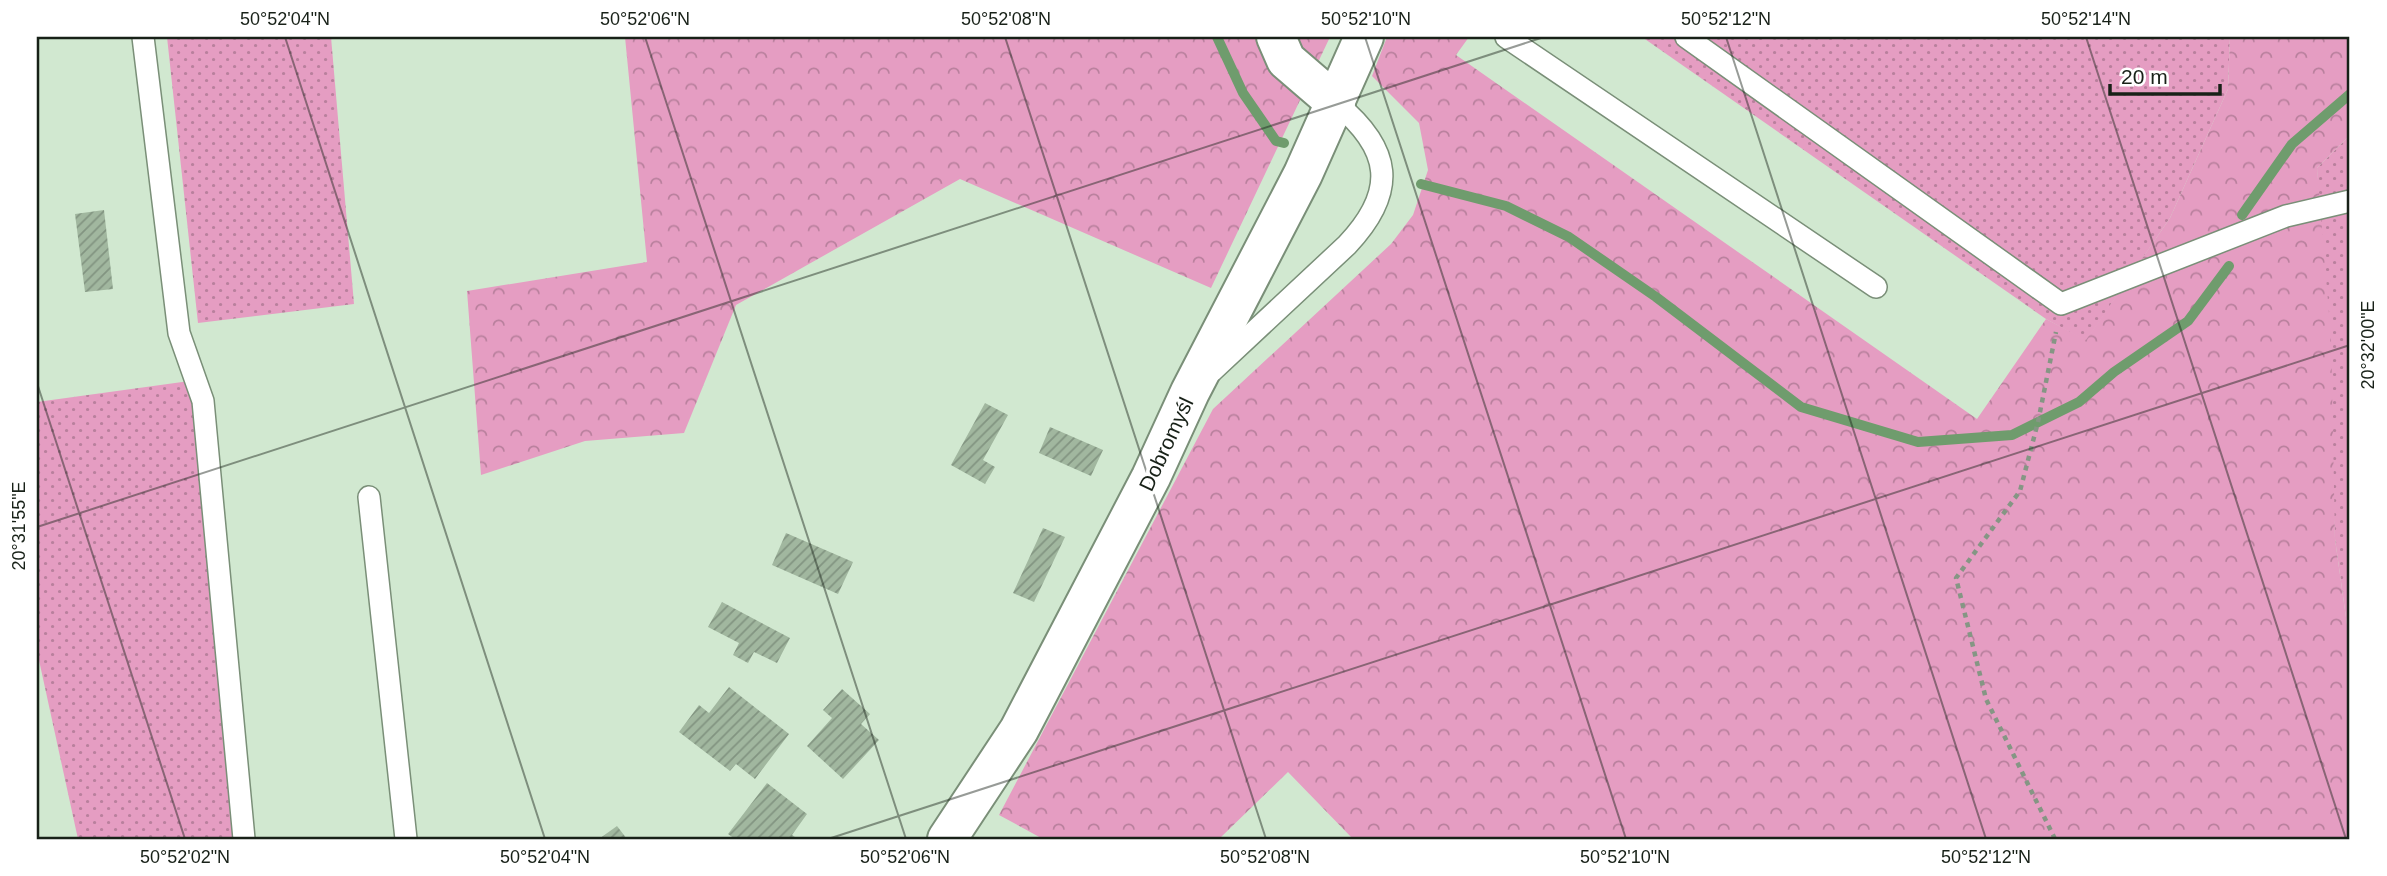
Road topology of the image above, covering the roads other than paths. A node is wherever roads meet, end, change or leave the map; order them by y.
1 (143, 37) edge
2 (1276, 37) edge
3 (1364, 37) edge
4 (1506, 37) edge
5 (1686, 37) edge
6 (1336, 103) junction
7 (2350, 201) edge
8 (1876, 287) dead end
9 (1190, 392) junction
10 (369, 497) dead end
11 (244, 839) edge
12 (406, 839) edge
13 (947, 839) edge

1 - 11 lane
2 - 6 street
3 - 6 street, Dobromyśl
4 - 8 lane
5 - 7 lane
6 - 9 street, Dobromyśl
6 - 9 lane
9 - 13 street, Dobromyśl
10 - 12 lane

